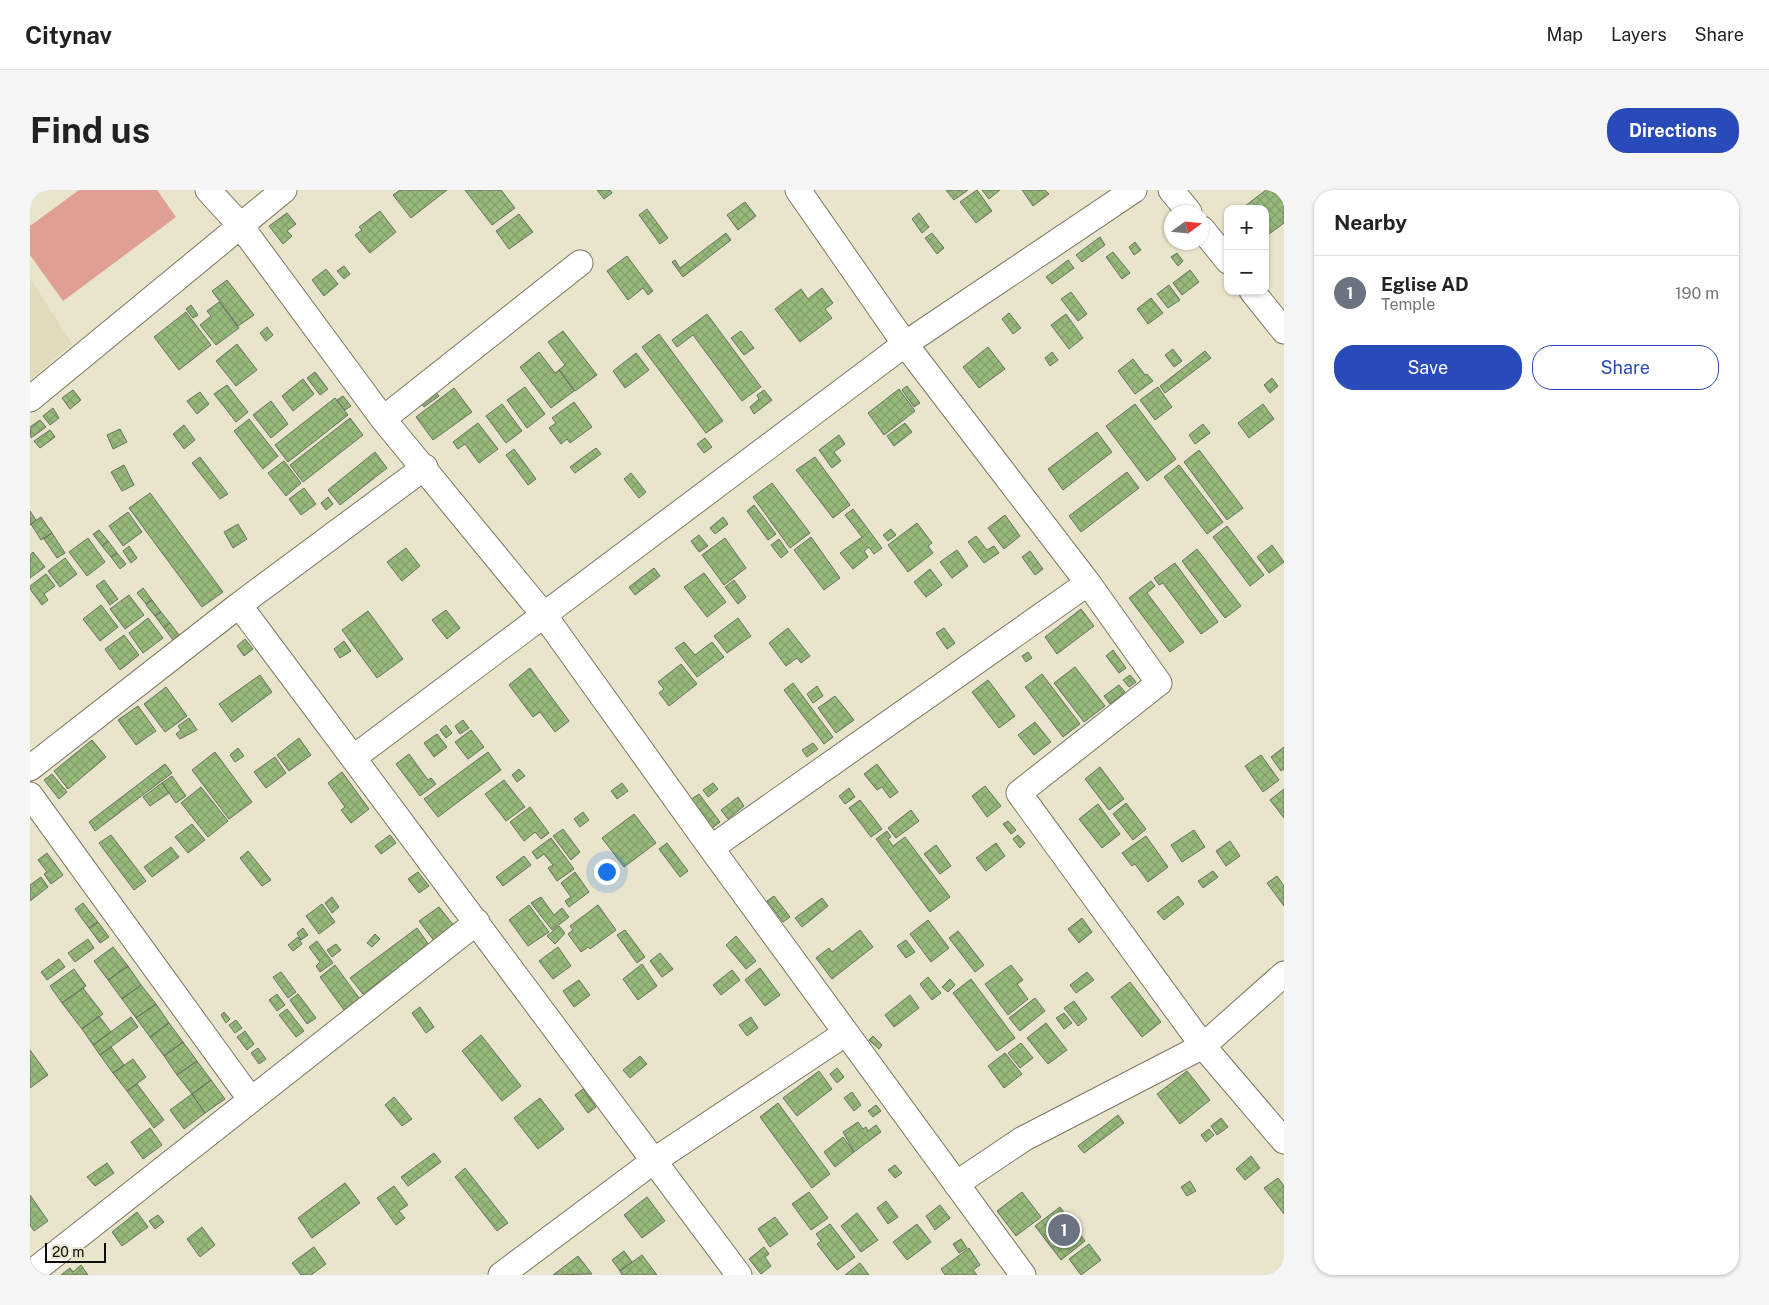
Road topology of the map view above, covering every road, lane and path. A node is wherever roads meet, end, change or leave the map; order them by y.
1 (208, 190) edge
2 (284, 190) edge
3 (798, 190) edge
4 (1134, 190) edge
5 (1170, 190) edge
6 (1183, 205) edge
7 (240, 225) junction
8 (1209, 238) edge
9 (1224, 256) edge
10 (580, 262) dead end
11 (1255, 295) edge
12 (1284, 331) edge
13 (905, 344) junction
14 (30, 399) edge
15 (383, 419) junction
16 (424, 467) junction
17 (1088, 583) junction
18 (239, 605) junction
19 (544, 615) junction
20 (353, 758) junction
21 (30, 768) edge
22 (30, 795) edge
23 (711, 848) junction
24 (477, 922) junction
25 (1284, 974) edge
26 (846, 1033) junction
27 (1203, 1046) junction
28 (251, 1100) junction
29 (1284, 1141) edge
30 (655, 1160) junction
31 (956, 1184) junction
32 (30, 1274) edge
33 (501, 1275) edge
34 (739, 1275) edge
35 (1023, 1275) edge

1 - 7 street
2 - 7 street
3 - 13 street
4 - 13 street
5 - 6 street
7 - 14 street
7 - 15 street
8 - 9 street
10 - 15 street
11 - 12 street
13 - 17 street
13 - 19 street
15 - 16 street
16 - 18 street
16 - 19 street
17 - 23 street
17 - 27 street
18 - 20 street
18 - 21 street
19 - 20 street
19 - 23 street
20 - 24 street
22 - 28 street
23 - 26 street
24 - 28 street
24 - 30 street
25 - 27 street
26 - 30 street
26 - 31 street
27 - 29 street
27 - 31 street
28 - 32 street
30 - 33 street
30 - 34 street
31 - 35 street

